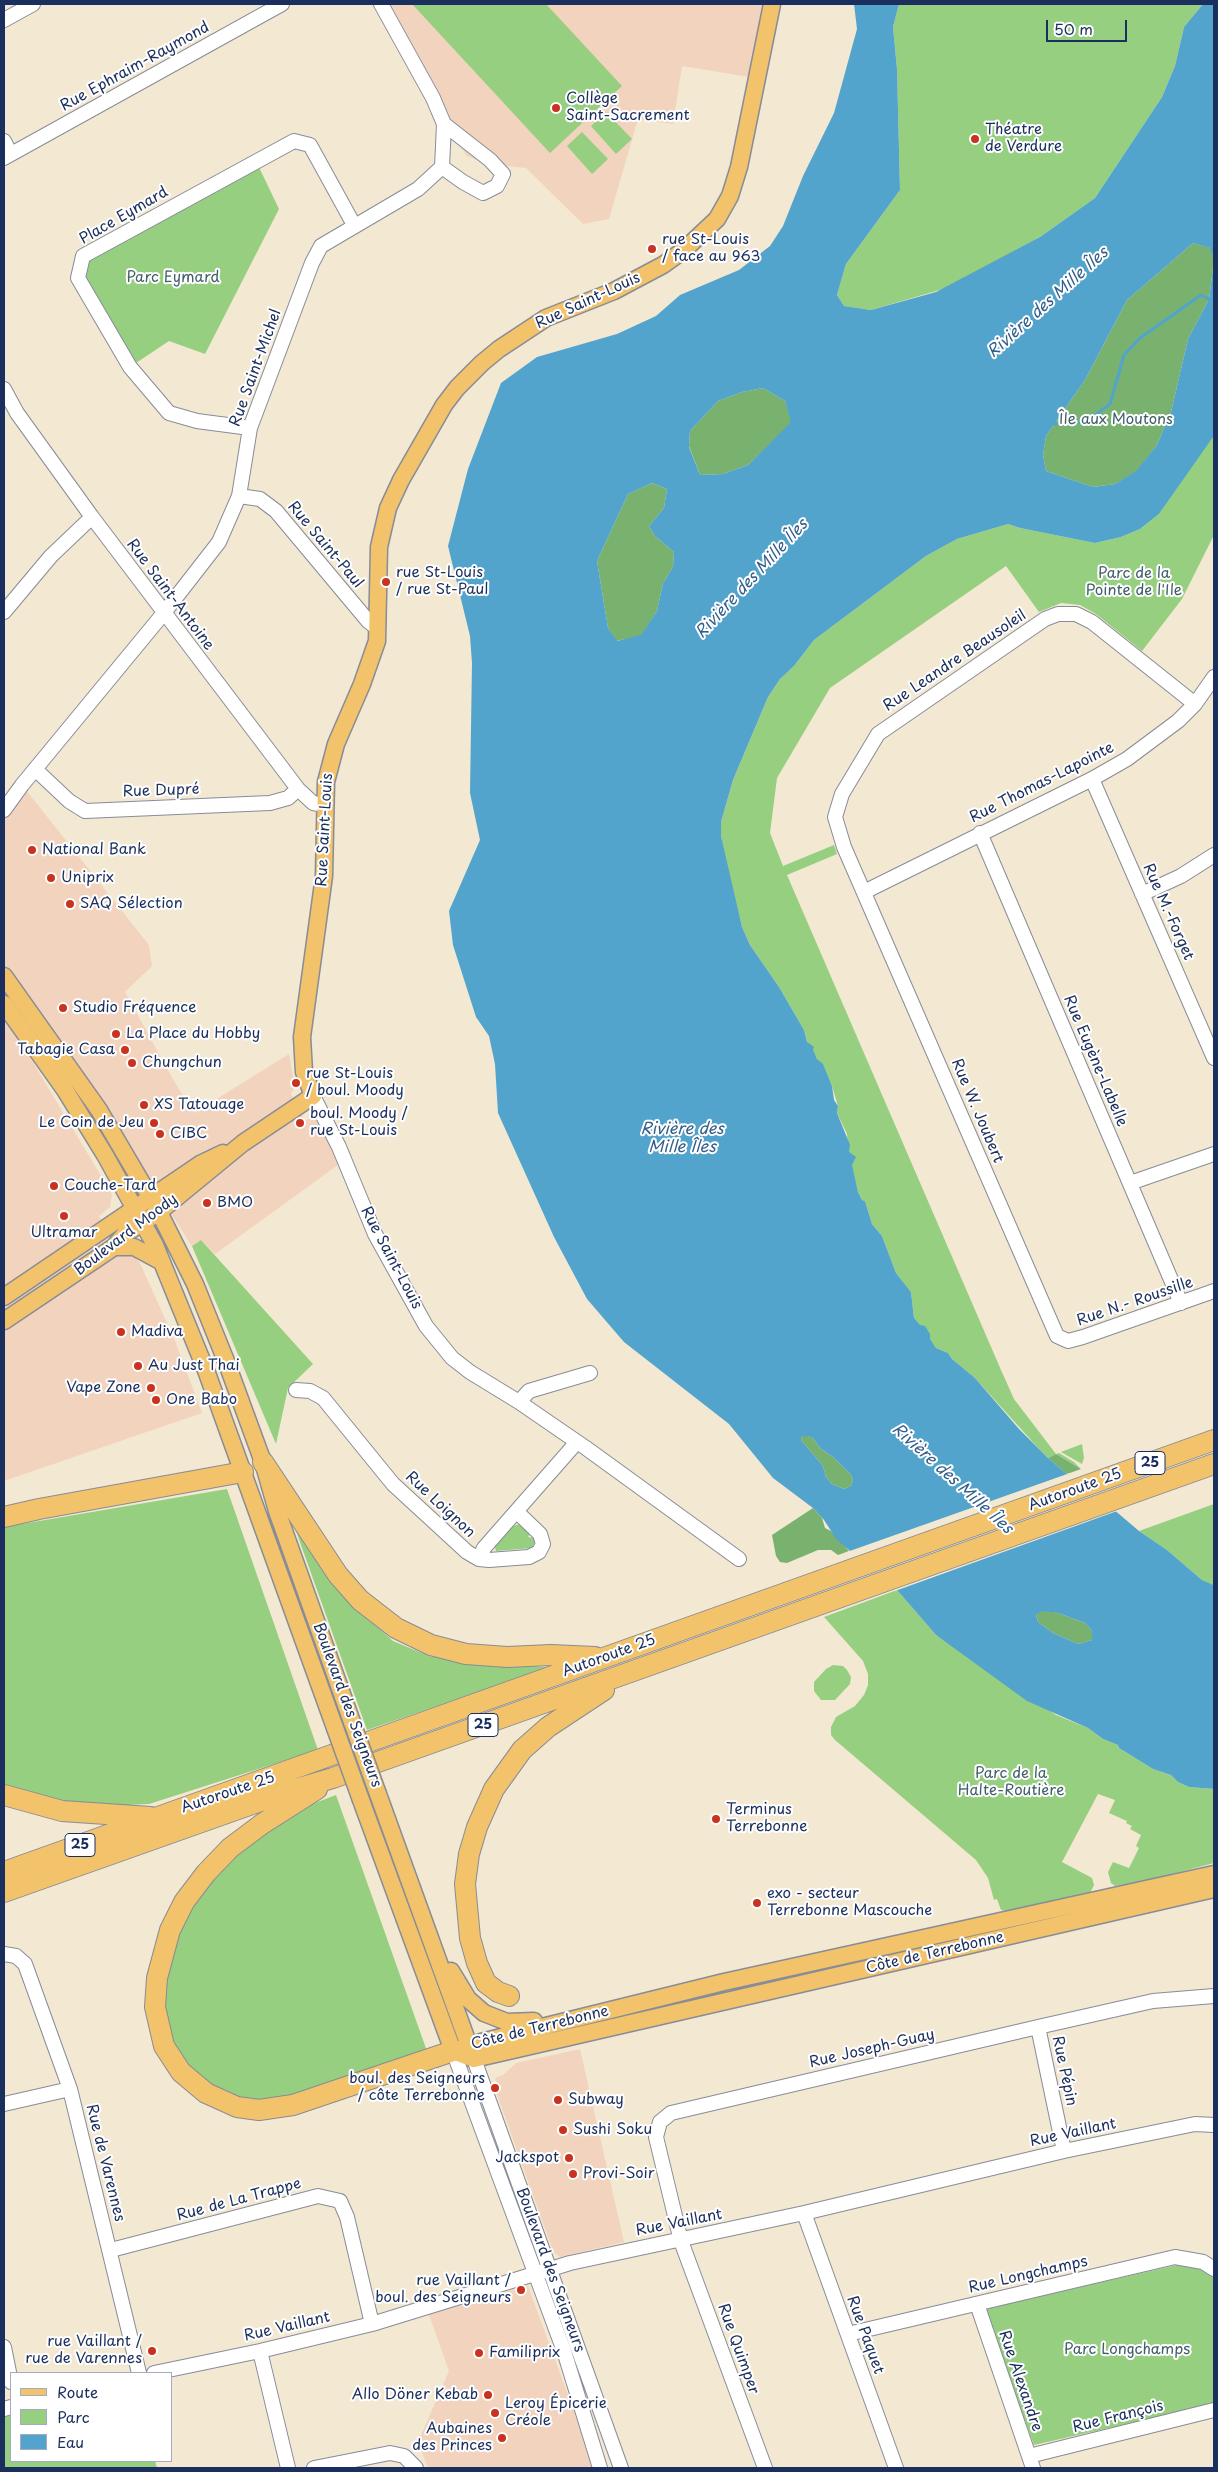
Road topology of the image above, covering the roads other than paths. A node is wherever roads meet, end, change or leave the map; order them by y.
1 (33, 4) edge
2 (282, 4) edge
3 (381, 4) edge
4 (772, 4) edge
5 (4, 20) edge
6 (444, 124) junction
7 (4, 141) edge
8 (8, 156) edge
9 (442, 167) junction
10 (354, 225) junction
11 (4, 389) edge
12 (250, 428) junction
13 (239, 496) junction
14 (92, 518) junction
15 (4, 612) edge
16 (163, 614) junction
17 (378, 625) junction
18 (1214, 677) edge
19 (1195, 704) junction
20 (35, 769) junction
21 (1092, 779) junction
22 (298, 789) junction
23 (326, 805) junction
24 (4, 810) edge
25 (980, 833) junction
26 (1214, 855) edge
27 (864, 892) junction
28 (1142, 894) junction
29 (4, 976) edge
30 (4, 1004) edge
31 (1214, 1058) edge
32 (313, 1096) junction
33 (1214, 1154) edge
34 (1130, 1183) junction
35 (155, 1205) junction
36 (140, 1215) junction
37 (114, 1247) junction
38 (160, 1261) junction
39 (1214, 1291) edge
40 (4, 1297) edge
41 (1180, 1303) junction
42 (4, 1321) edge
43 (1065, 1340) joint
44 (590, 1373) dead end
45 (296, 1390) dead end
46 (519, 1402) junction
47 (1214, 1440) edge
48 (577, 1442) junction
49 (262, 1462) junction
50 (1214, 1464) edge
51 (243, 1472) junction
52 (517, 1512) junction
53 (4, 1517) edge
54 (479, 1559) junction
55 (740, 1559) dead end
56 (607, 1657) junction
57 (633, 1671) junction
58 (332, 1778) junction
59 (4, 1795) edge
60 (156, 1818) junction
61 (4, 1872) edge
62 (1214, 1874) edge
63 (1214, 1890) edge
64 (4, 1892) edge
65 (1107, 1906) junction
66 (433, 1943) junction
67 (4, 1954) edge
68 (510, 1996) dead end
69 (1214, 1996) edge
70 (629, 2005) junction
71 (1038, 2027) junction
72 (465, 2052) junction
73 (70, 2089) junction
74 (4, 2104) edge
75 (1214, 2125) edge
76 (1064, 2150) junction
77 (804, 2213) junction
78 (681, 2241) junction
79 (111, 2250) junction
80 (1214, 2268) edge
81 (550, 2269) junction
82 (536, 2273) junction
83 (977, 2304) junction
84 (372, 2324) junction
85 (848, 2334) junction
86 (578, 2346) junction
87 (4, 2347) edge
88 (260, 2351) junction
89 (564, 2351) junction
90 (139, 2372) edge
91 (159, 2372) edge
92 (10, 2377) edge
93 (1214, 2410) edge
94 (1031, 2462) edge
95 (288, 2468) edge
96 (314, 2468) edge
97 (416, 2468) edge
98 (600, 2468) edge
99 (621, 2468) edge
100 (765, 2468) edge
101 (896, 2468) edge

1 - 5 street
2 - 8 street, Rue Ephraim-Raymond
3 - 6 street
4 - 17 main road, Rue Saint-Louis
6 - 9 street
6 - 9 street
7 - 8 street
9 - 10 street, Rue Saint-Michel
10 - 12 street, Rue Saint-Michel
10 - 12 street, Place Eymard
11 - 14 street, Rue Saint-Antoine
12 - 13 street, Rue Saint-Michel
13 - 16 street, Rue Saint-Michel
13 - 17 street, Rue Saint-Paul
14 - 15 street
14 - 16 street, Rue Saint-Antoine
16 - 20 street, Rue Saint-Michel
16 - 22 street, Rue Saint-Antoine
17 - 23 main road, Rue Saint-Louis
18 - 19 street, Rue Thomas-Lapointe
19 - 21 street, Rue Thomas-Lapointe
19 - 27 street, Rue Leandre Beausoleil
20 - 22 street, Rue Dupré
20 - 24 street, Rue Saint-Michel
21 - 25 street, Rue Thomas-Lapointe
21 - 28 street, Rue M.-Forget
22 - 23 street, Rue Saint-Antoine
23 - 32 main road, Rue Saint-Louis
25 - 27 street, Rue Thomas-Lapointe
25 - 34 street, Rue Eugène-Labelle
26 - 28 street
27 - 43 street, Rue W. Joubert
28 - 31 street, Rue M.-Forget
29 - 35 main road, Boulevard des Seigneurs
30 - 36 main road, Boulevard des Seigneurs
32 - 35 main road, Boulevard Moody
32 - 46 street, Rue Saint-Louis
33 - 34 street
34 - 41 street, Rue Eugène-Labelle
35 - 36 main road, Boulevard Moody
35 - 49 main road, Boulevard des Seigneurs
36 - 37 main road, Boulevard Moody
36 - 38 main road, Boulevard des Seigneurs
36 - 40 main road, Boulevard Moody
37 - 38 main road
37 - 42 main road, Boulevard Moody
38 - 51 main road, Boulevard des Seigneurs
39 - 41 street, Rue N.- Roussille
41 - 43 street, Rue N.- Roussille
44 - 46 street
45 - 54 street, Rue Loignon
46 - 48 street, Rue Saint-Louis
47 - 56 highway, Autoroute 25 / 25
48 - 52 street, Rue Loignon
48 - 55 street, Rue Saint-Louis
49 - 56 highway
49 - 66 main road, Boulevard des Seigneurs, bridge
50 - 57 highway, Autoroute 25 / 25
51 - 53 highway
51 - 72 main road, Boulevard des Seigneurs, bridge
52 - 54 street, Rue Loignon
52 - 54 street
56 - 60 highway, Autoroute 25 / 25
57 - 58 highway, Autoroute 25 / 25
57 - 68 highway
58 - 64 highway, Autoroute 25 / 25
58 - 72 highway
59 - 60 highway
60 - 61 highway, Autoroute 25 / 25
62 - 65 main road, Côte de Terrebonne
63 - 65 main road, Côte de Terrebonne
65 - 70 main road, Côte de Terrebonne
65 - 72 main road, Côte de Terrebonne
66 - 70 main road
66 - 72 main road, Boulevard des Seigneurs
67 - 73 street, Rue de Varennes
69 - 71 street, Rue Joseph-Guay
70 - 72 main road, Côte de Terrebonne
71 - 76 street, Rue Pépin
71 - 78 street, Rue Joseph-Guay
72 - 81 street, Boulevard des Seigneurs
72 - 82 street, Boulevard des Seigneurs
73 - 74 street
73 - 79 street, Rue de Varennes
75 - 76 street, Rue Vaillant
76 - 77 street, Rue Vaillant
77 - 78 street, Rue Vaillant
77 - 85 street, Rue Paquet
78 - 81 street, Rue Vaillant
78 - 100 street, Rue Quimper
79 - 84 street, Rue de La Trappe
79 - 90 street, Rue de Varennes
80 - 83 street, Rue Longchamps
81 - 82 street, Rue Vaillant
81 - 86 street, Boulevard des Seigneurs
82 - 84 street, Rue Vaillant
82 - 89 street, Boulevard des Seigneurs
83 - 85 street, Rue Longchamps
83 - 94 street, Rue Alexandre
84 - 88 street, Rue Vaillant
85 - 101 street, Rue Paquet
86 - 89 street
86 - 99 street, Boulevard des Seigneurs
87 - 92 street
88 - 91 street, Rue Vaillant
88 - 95 street
89 - 98 street, Boulevard des Seigneurs
93 - 94 street, Rue François
96 - 97 street

